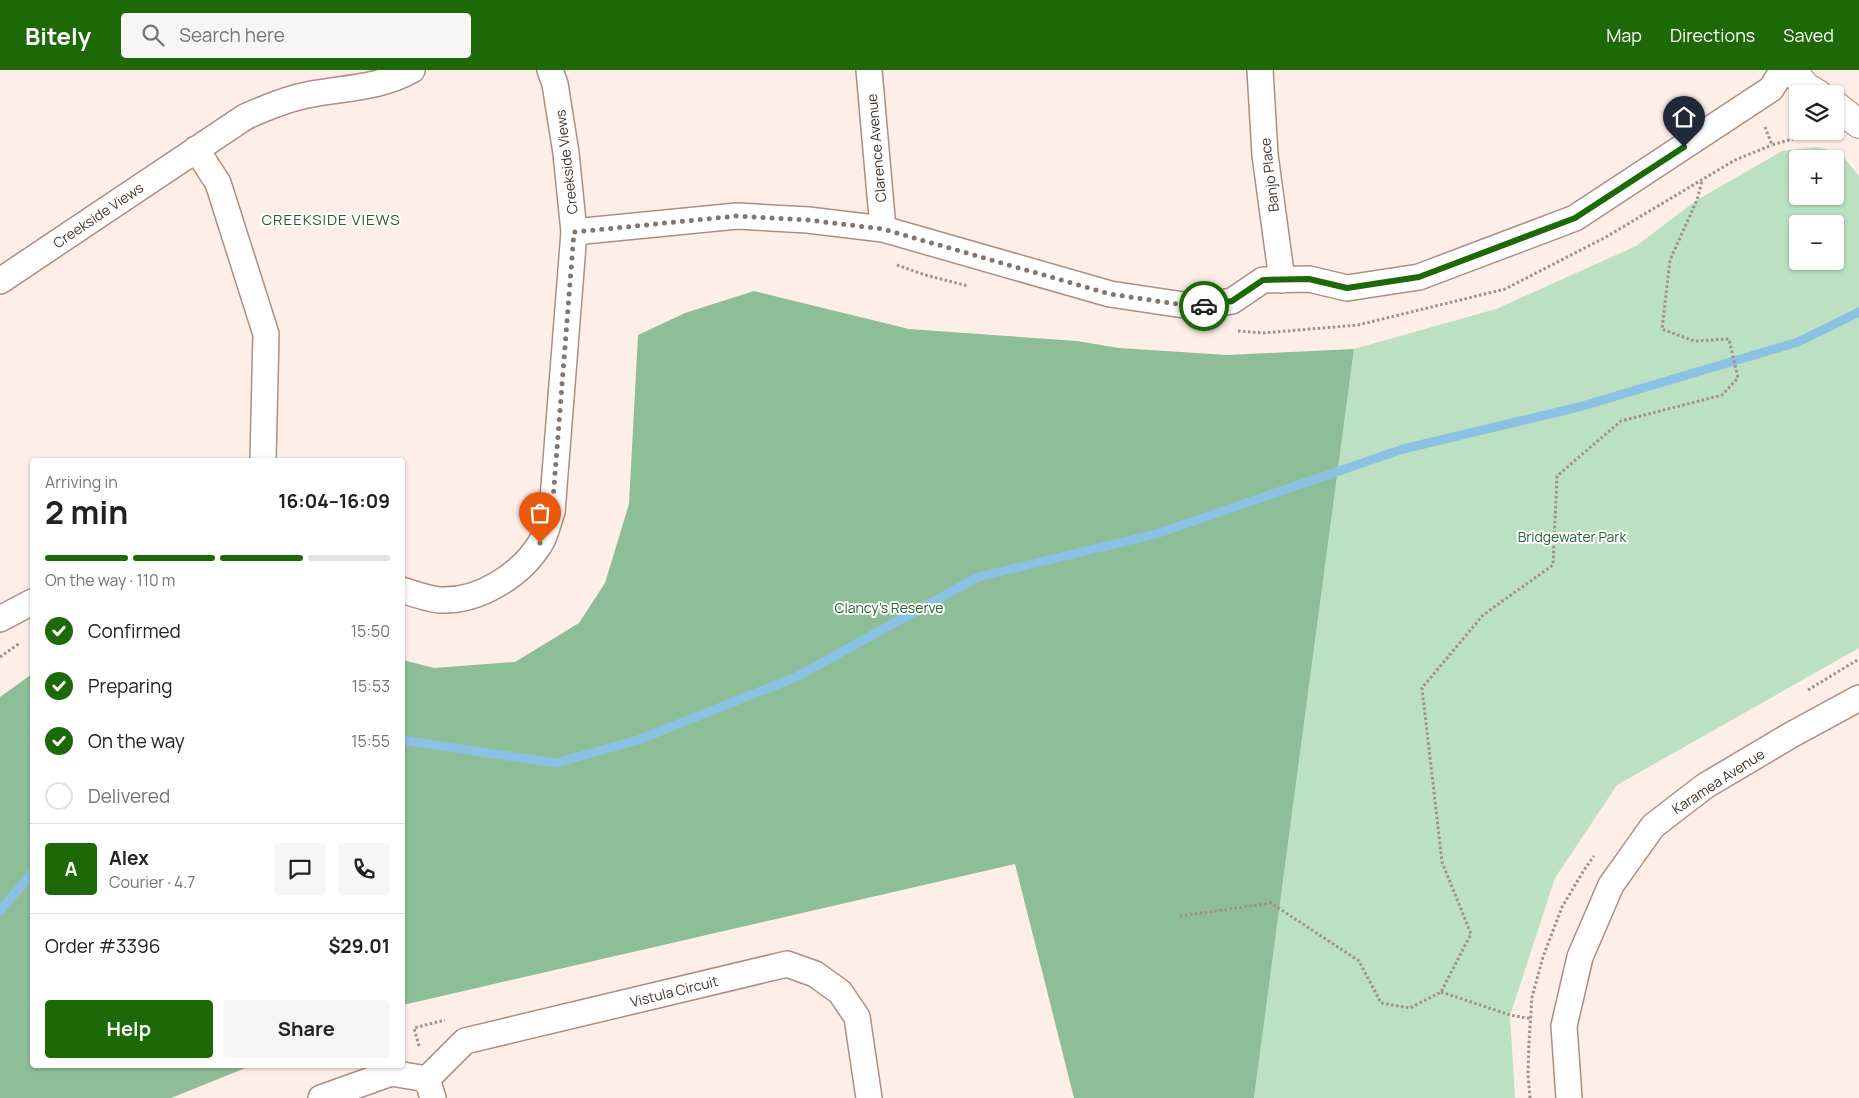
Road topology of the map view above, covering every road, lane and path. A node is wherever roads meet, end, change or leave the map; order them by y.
1 (412, 70) edge
2 (550, 70) edge
3 (869, 70) edge
4 (1260, 70) edge
5 (1805, 84) edge
6 (1770, 86) edge
7 (1859, 95) edge
8 (1844, 98) edge
9 (1844, 112) edge
10 (1859, 124) edge
11 (1789, 140) edge
12 (1772, 145) junction
13 (196, 149) junction
14 (1702, 181) junction
15 (883, 229) junction
16 (574, 232) junction
17 (897, 265) dead end
18 (1282, 280) junction
19 (0, 281) edge
20 (973, 287) dead end
21 (1234, 330) dead end
22 (263, 458) edge
23 (405, 591) edge
24 (30, 603) edge
25 (0, 619) edge
26 (24, 640) dead end
27 (0, 657) edge
28 (1859, 698) edge
29 (1180, 916) dead end
30 (1441, 992) junction
31 (1564, 1026) junction
32 (430, 1089) edge
33 (321, 1098) edge
34 (869, 1098) edge
35 (1569, 1098) edge

1 - 13 street, Creekside Views
2 - 16 street, Creekside Views
3 - 15 street, Clarence Avenue
4 - 18 street, Banjo Place
5 - 6 street
6 - 12 path
6 - 18 street
7 - 8 street
9 - 10 street
11 - 12 path
12 - 14 path
13 - 19 street, Creekside Views
13 - 22 street
14 - 21 path
14 - 30 path
15 - 16 street
15 - 18 street
16 - 23 street, Creekside Views
17 - 20 path
24 - 25 street
26 - 27 path
28 - 31 street, Karamea Avenue
29 - 30 path
30 - 31 path
31 - 35 street, Karamea Avenue
32 - 33 street
32 - 34 street, Vistula Circuit

